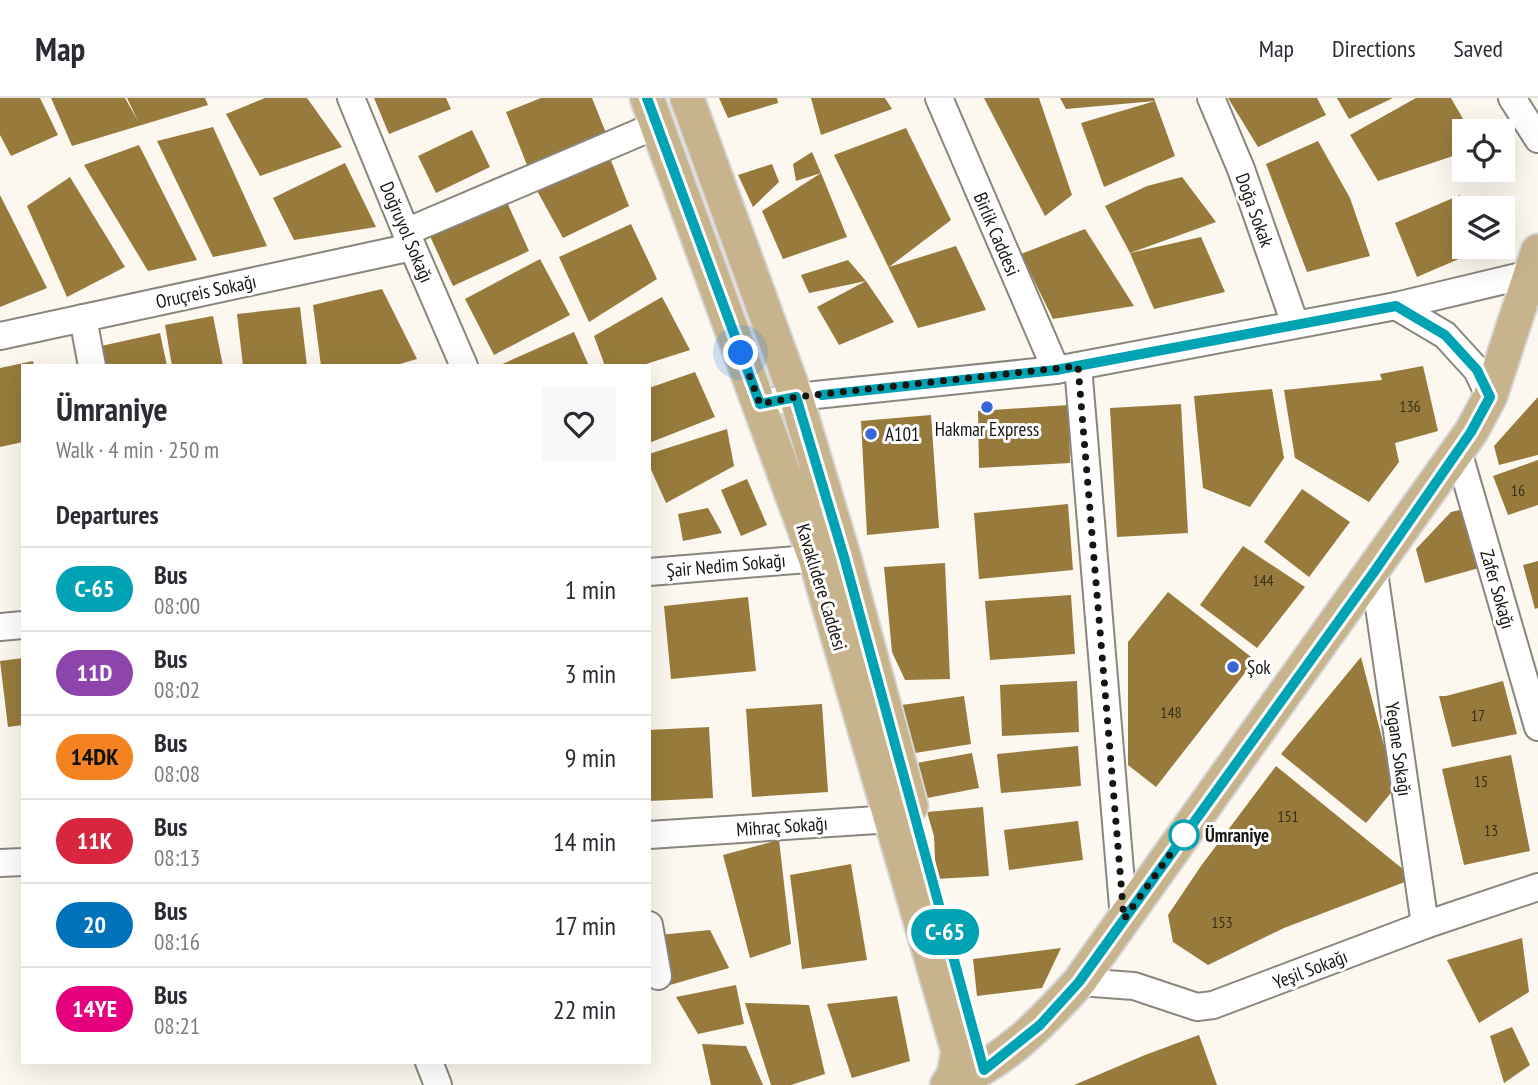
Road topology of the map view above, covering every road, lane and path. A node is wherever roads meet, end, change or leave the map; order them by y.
1 (351, 98) edge
2 (687, 98) edge
3 (939, 98) edge
4 (1211, 98) edge
5 (1512, 98) edge
6 (652, 112) edge
7 (1538, 139) edge
8 (409, 239) junction
9 (1534, 263) edge
10 (1396, 306) junction
11 (83, 318) junction
12 (1295, 324) junction
13 (0, 336) edge
14 (92, 364) edge
15 (463, 364) edge
16 (1067, 368) junction
17 (796, 397) junction
18 (1490, 397) junction
19 (760, 404) junction
20 (1458, 451) junction
21 (829, 557) junction
22 (651, 572) edge
23 (1374, 572) junction
24 (21, 625) edge
25 (0, 627) edge
26 (1538, 727) edge
27 (902, 816) junction
28 (651, 835) edge
29 (21, 862) edge
30 (0, 863) edge
31 (1538, 887) edge
32 (1124, 919) junction
33 (1425, 925) junction
34 (651, 936) edge
35 (658, 976) dead end
36 (1079, 982) junction
37 (430, 1064) edge
38 (986, 1078) edge
39 (439, 1085) edge
40 (949, 1085) edge

1 - 8 street, Doğruyol Sokağı
2 - 17 main road, Kavaklıdere Caddesi
3 - 16 street, Birlik Caddesi
4 - 12 street, Doğa Sokak
5 - 7 street
6 - 8 street, Oruçreis Sokağı
6 - 19 main road, Kavaklıdere Caddesi
8 - 11 street, Oruçreis Sokağı
8 - 15 street, Doğruyol Sokağı
9 - 10 street
9 - 18 main road
10 - 12 street
10 - 18 street
11 - 13 street, Oruçreis Sokağı
11 - 14 street
12 - 16 street
16 - 17 street
16 - 32 street, Birlik Caddesi
17 - 19 street
17 - 21 main road, Kavaklıdere Caddesi
18 - 20 main road
19 - 21 main road, Kavaklıdere Caddesi
20 - 23 main road
20 - 26 street, Zafer Sokağı
21 - 22 street, Şair Nedim Sokağı
21 - 27 main road, Kavaklıdere Caddesi
23 - 32 main road
23 - 33 street, Yegane Sokağı
24 - 25 street
27 - 28 street, Mihraç Sokağı
27 - 38 main road, Kavaklıdere Caddesi
27 - 40 main road, Kavaklıdere Caddesi
29 - 30 street
31 - 33 street, Yeşil Sokağı
32 - 36 main road
33 - 36 street, Yeşil Sokağı
34 - 35 street
36 - 38 main road
37 - 39 street
38 - 40 main road

